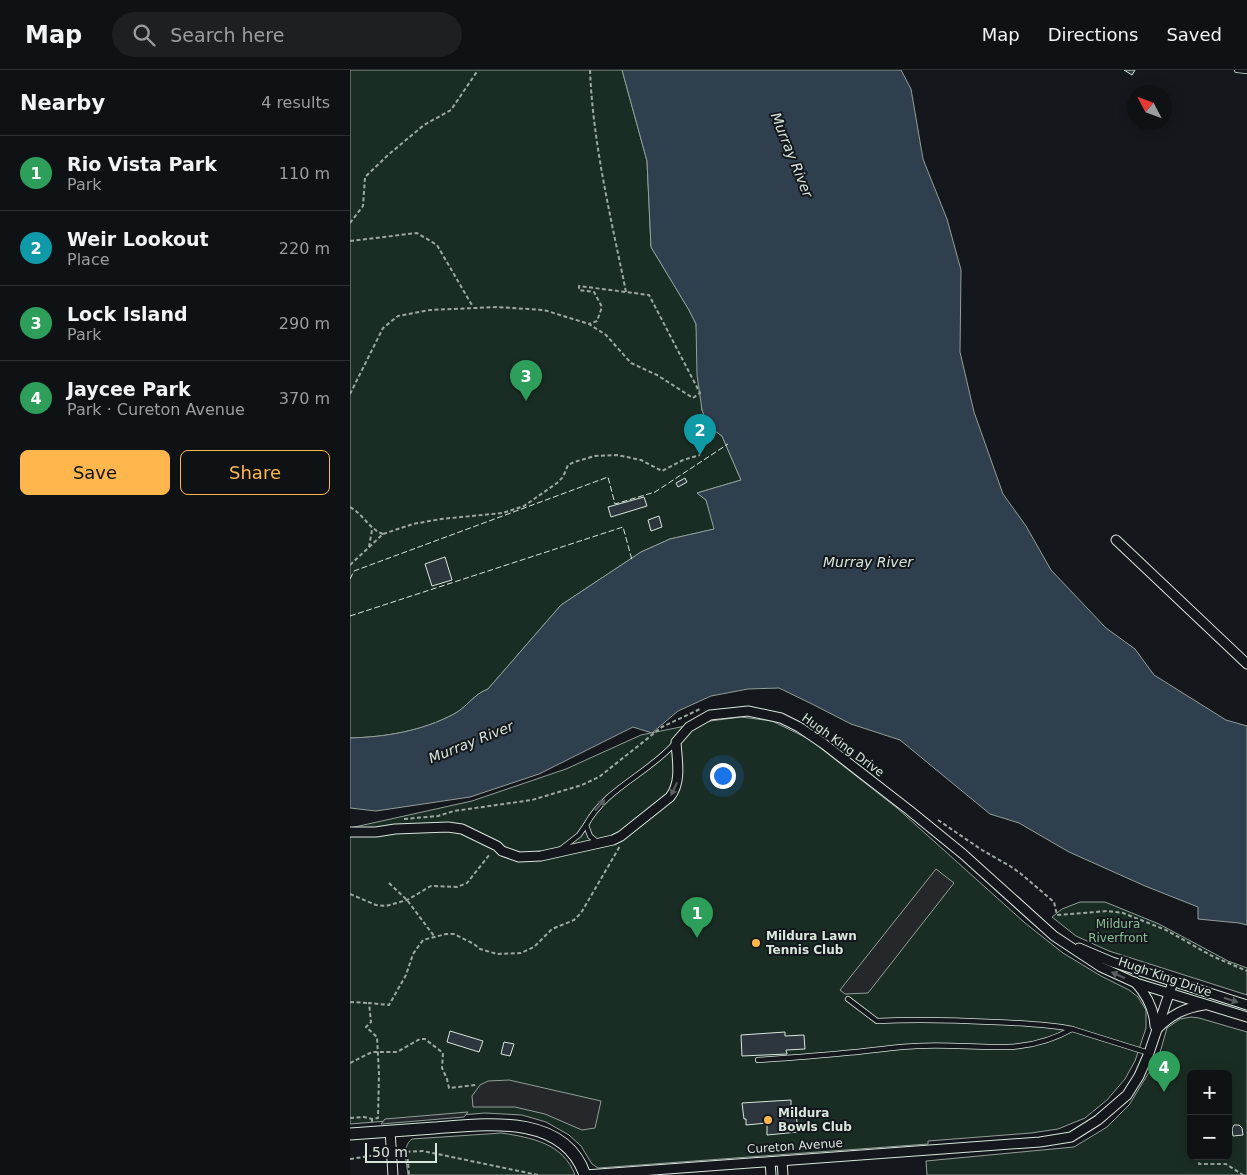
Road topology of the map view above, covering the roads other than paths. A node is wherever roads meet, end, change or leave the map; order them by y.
1 (1237, 70) edge
2 (1247, 71) edge
3 (1116, 540) dead end
4 (1247, 664) edge
5 (676, 742) junction
6 (586, 825) junction
7 (350, 832) edge
8 (599, 844) junction
9 (557, 851) junction
10 (1054, 936) junction
11 (1134, 982) junction
12 (1173, 982) junction
13 (1169, 992) junction
14 (848, 999) dead end
15 (1206, 1004) junction
16 (1247, 1005) edge
17 (1247, 1017) edge
18 (1072, 1029) junction
19 (1155, 1031) junction
20 (1149, 1053) junction
21 (758, 1060) dead end
22 (390, 1131) junction
23 (350, 1134) edge
24 (782, 1161) junction
25 (770, 1162) junction
26 (393, 1175) edge
27 (585, 1175) edge
28 (771, 1175) edge
29 (783, 1175) edge

1 - 2 lane
3 - 4 street
6 -> 5 lane
5 -> 8 street
5 - 10 street, Hugh King Drive
6 - 8 lane
6 - 9 lane
7 - 9 street
8 - 9 street
11 -> 10 street, Hugh King Drive
10 - 12 street, Hugh King Drive
11 - 13 street, Hugh King Drive
11 - 19 street
12 - 13 street, Cureton Avenue
12 -> 16 street, Hugh King Drive
13 - 15 street, Hugh King Drive
13 - 19 street, Cureton Avenue
14 - 18 lane
15 - 17 street, Hugh King Drive
15 - 19 street
18 - 20 lane
18 - 21 lane
19 - 20 street, Cureton Avenue
20 - 24 street, Cureton Avenue
22 - 23 street, Cureton Avenue
22 - 26 street
22 - 27 street, Cureton Avenue
24 - 25 street, Cureton Avenue
24 - 29 street
25 - 27 street, Cureton Avenue
25 - 28 street

